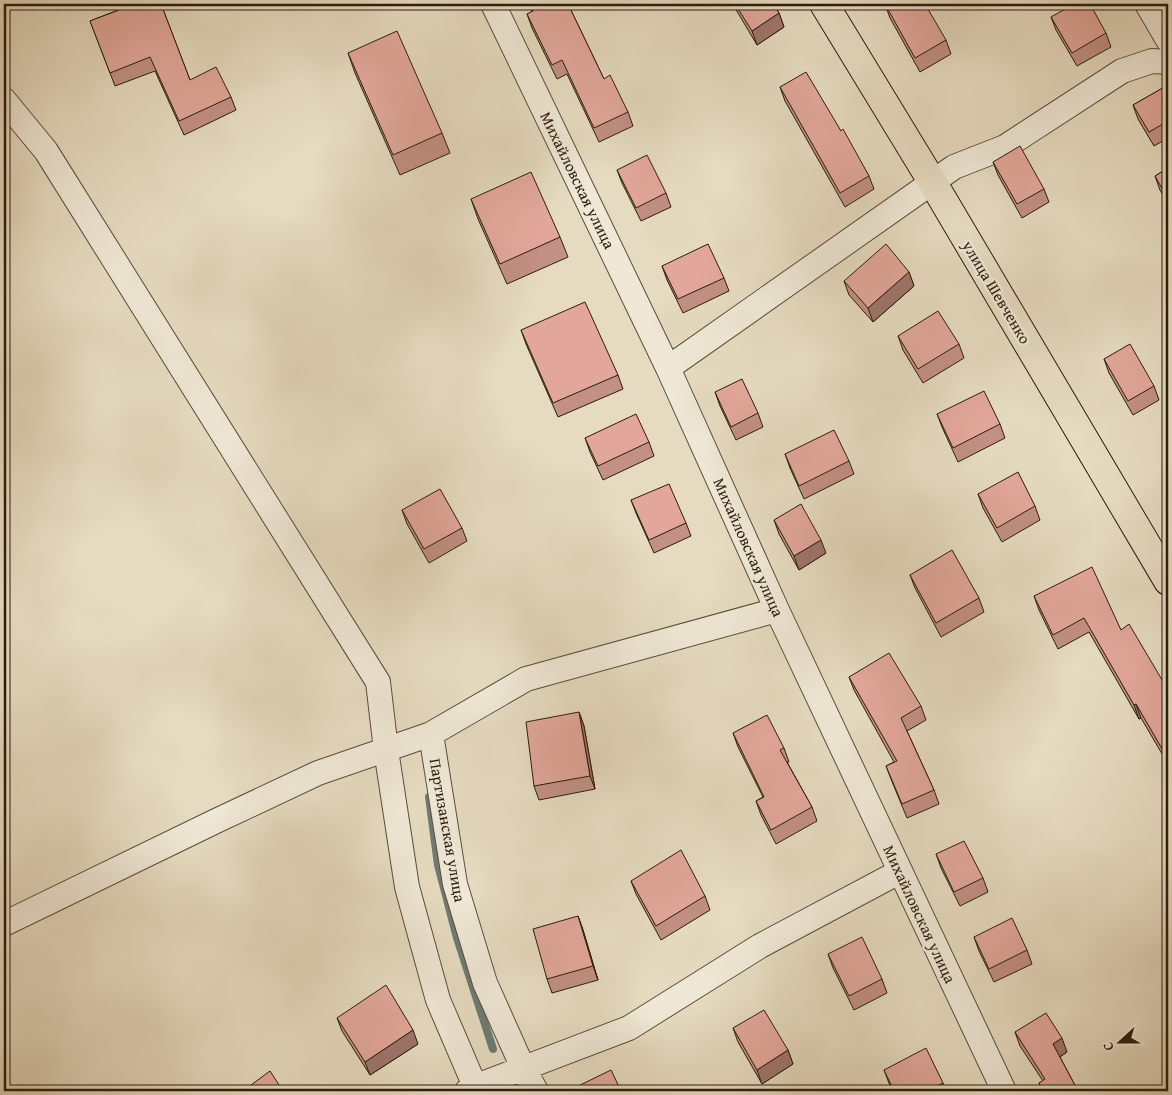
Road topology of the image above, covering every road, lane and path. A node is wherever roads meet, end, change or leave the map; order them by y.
1 (493, 4) edge
2 (824, 4) edge
3 (1147, 4) edge
4 (1168, 40) edge
5 (1168, 62) edge
6 (4, 100) edge
7 (933, 183) junction
8 (668, 368) junction
9 (1168, 581) edge
10 (777, 610) junction
11 (431, 734) junction
12 (386, 750) junction
13 (899, 872) junction
14 (4, 924) edge
15 (523, 1068) junction
16 (473, 1090) edge
17 (536, 1091) edge
18 (1004, 1091) edge

1 - 8 street, Михайловская улица
2 - 7 main road, улица Шевченко
3 - 4 street
5 - 7 street
6 - 12 street
7 - 8 street
7 - 9 main road, улица Шевченко
8 - 10 street, Михайловская улица
10 - 11 street
10 - 13 street, Михайловская улица
11 - 12 street
11 - 15 street, Партизанская улица
12 - 14 street
12 - 16 street
13 - 15 street
13 - 18 street, Михайловская улица
15 - 16 street
15 - 17 street, Партизанская улица

